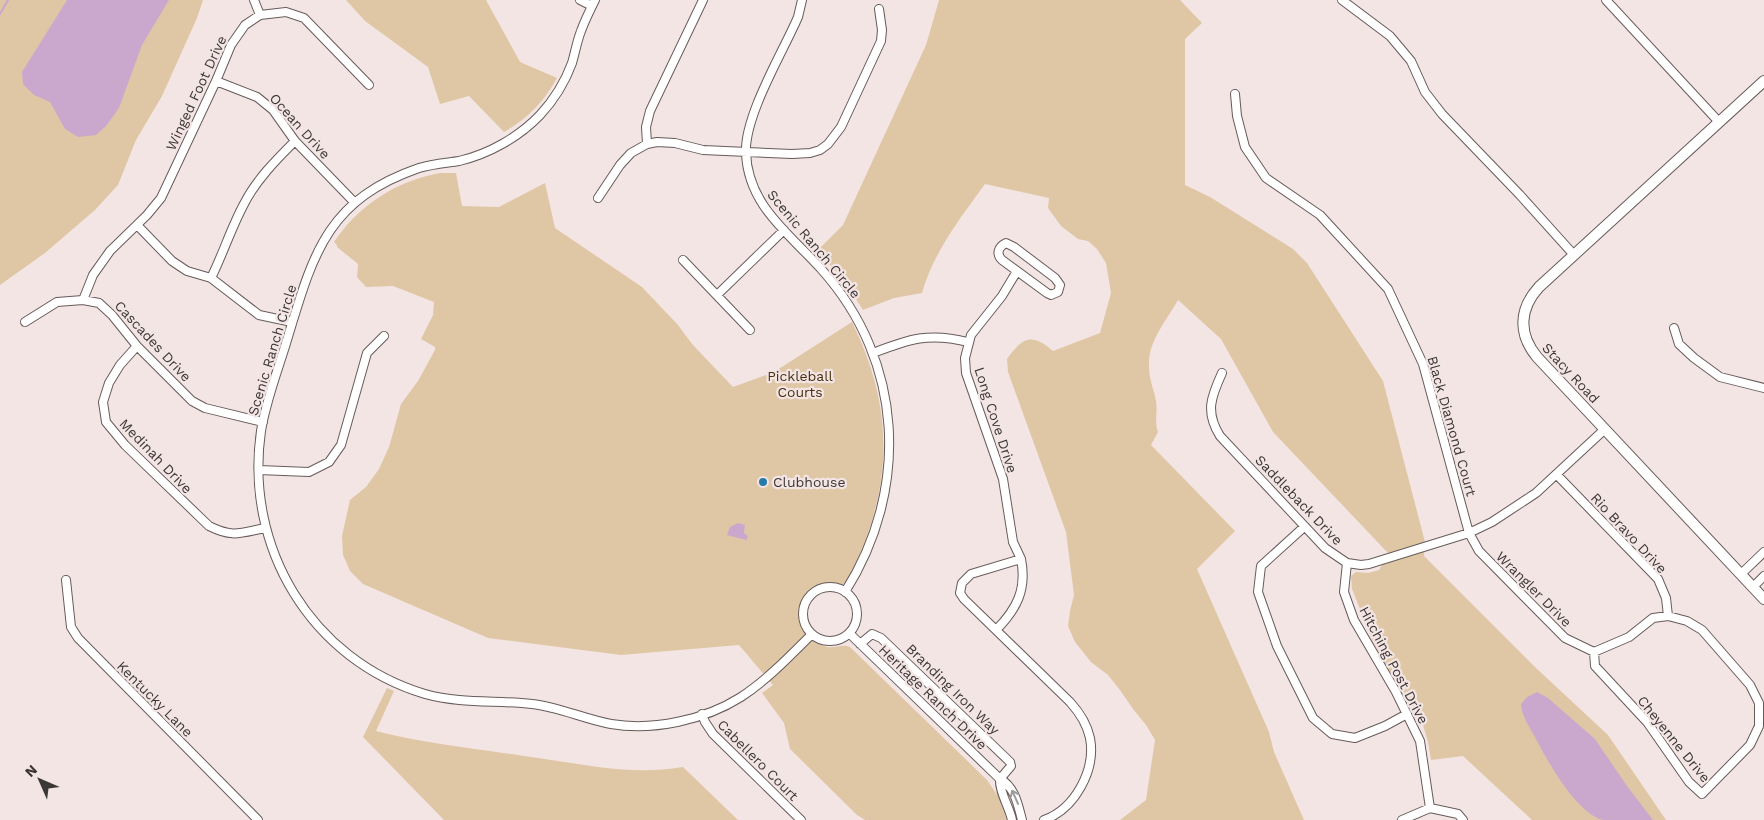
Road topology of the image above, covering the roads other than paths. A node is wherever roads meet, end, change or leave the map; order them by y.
1 (254, 0) edge
2 (580, 0) edge
3 (703, 0) edge
4 (802, 0) edge
5 (1342, 0) edge
6 (1606, 0) edge
7 (594, 3) edge
8 (879, 9) dead end
9 (260, 15) junction
10 (216, 81) junction
11 (1764, 81) edge
12 (369, 85) dead end
13 (1235, 94) dead end
14 (1719, 122) junction
15 (295, 141) junction
16 (647, 144) junction
17 (746, 152) junction
18 (598, 198) dead end
19 (355, 203) junction
20 (138, 224) junction
21 (784, 230) junction
22 (1574, 255) junction
23 (683, 260) dead end
24 (1016, 271) junction
25 (211, 278) junction
26 (717, 296) junction
27 (83, 300) junction
28 (25, 322) dead end
29 (292, 322) junction
30 (1674, 328) dead end
31 (750, 330) dead end
32 (384, 336) dead end
33 (968, 342) junction
34 (137, 346) junction
35 (873, 353) junction
36 (1222, 373) dead end
37 (1764, 388) edge
38 (263, 422) junction
39 (1605, 429) junction
40 (259, 470) junction
41 (1557, 474) junction
42 (1304, 527) junction
43 (265, 528) junction
44 (1469, 533) junction
45 (1764, 552) edge
46 (1021, 559) junction
47 (1348, 563) junction
48 (1741, 574) junction
49 (1764, 576) edge
50 (66, 580) dead end
51 (1752, 587) junction
52 (845, 592) junction
53 (1764, 599) edge
54 (1668, 616) junction
55 (996, 630) junction
56 (849, 633) junction
57 (812, 634) junction
58 (860, 644) junction
59 (1594, 652) junction
60 (702, 714) junction
61 (1407, 714) junction
62 (1000, 779) junction
63 (1430, 808) junction
64 (258, 820) edge
65 (801, 820) edge
66 (1012, 820) edge
67 (1022, 820) edge
68 (1044, 820) edge
69 (1402, 820) edge
70 (1463, 820) edge

1 - 9 street
2 - 7 street
3 - 16 street
4 - 17 street, Scenic Ranch Circle
5 - 22 street
6 - 14 street
7 - 19 street, Scenic Ranch Circle
8 - 17 street
9 - 10 street, Winged Foot Drive
9 - 12 street
10 - 15 street, Ocean Drive
10 - 20 street, Winged Foot Drive
11 - 14 main road, Stacy Road
13 - 44 street, Black Diamond Court
14 - 22 main road, Stacy Road
15 - 19 street, Ocean Drive
15 - 25 street
16 - 17 street
16 - 18 street
17 - 21 street, Scenic Ranch Circle
19 - 29 street, Scenic Ranch Circle
20 - 25 street
20 - 27 street, Winged Foot Drive
21 - 26 street
21 - 35 street, Scenic Ranch Circle
22 - 39 main road, Stacy Road
23 - 26 street
24 - 24 street
24 - 33 street, Long Cove Drive
25 - 29 street
26 - 31 street
27 - 28 street, Cascades Drive
27 - 34 street, Cascades Drive
29 - 38 street, Scenic Ranch Circle
30 - 37 street
32 - 40 street
33 - 35 street
33 - 46 street, Long Cove Drive
34 - 38 street, Cascades Drive
34 - 43 street, Medinah Drive
35 - 52 street, Scenic Ranch Circle
36 - 42 street, Saddleback Drive
38 - 40 street, Scenic Ranch Circle
39 - 41 street, Saddleback Drive
39 - 48 main road, Stacy Road
40 - 43 street, Scenic Ranch Circle
41 - 44 street, Saddleback Drive
41 - 54 street, Rio Bravo Drive
42 - 47 street, Saddleback Drive
42 - 61 street
43 - 60 street, Scenic Ranch Circle
44 - 47 street, Saddleback Drive
44 - 59 street, Wrangler Drive
45 - 48 street
46 - 55 street, Long Cove Drive
46 - 55 street
47 - 61 street, Hitching Post Drive
48 - 51 main road, Stacy Road
49 - 51 street
50 - 64 street, Kentucky Lane
51 - 53 main road, Stacy Road
52 - 56 street
52 - 57 street
54 - 59 street
54 - 59 street, Cheyenne Drive
55 - 68 street
56 - 57 street
56 - 58 street, Heritage Ranch Drive
57 - 60 street, Scenic Ranch Circle
58 - 62 street, Heritage Ranch Drive
58 - 62 street, Branding Iron Way
60 - 65 street, Cabellero Court
61 - 63 street, Hitching Post Drive
62 - 66 street, Heritage Ranch Drive
67 -> 62 street, Heritage Ranch Drive
63 - 69 street
63 - 70 street

